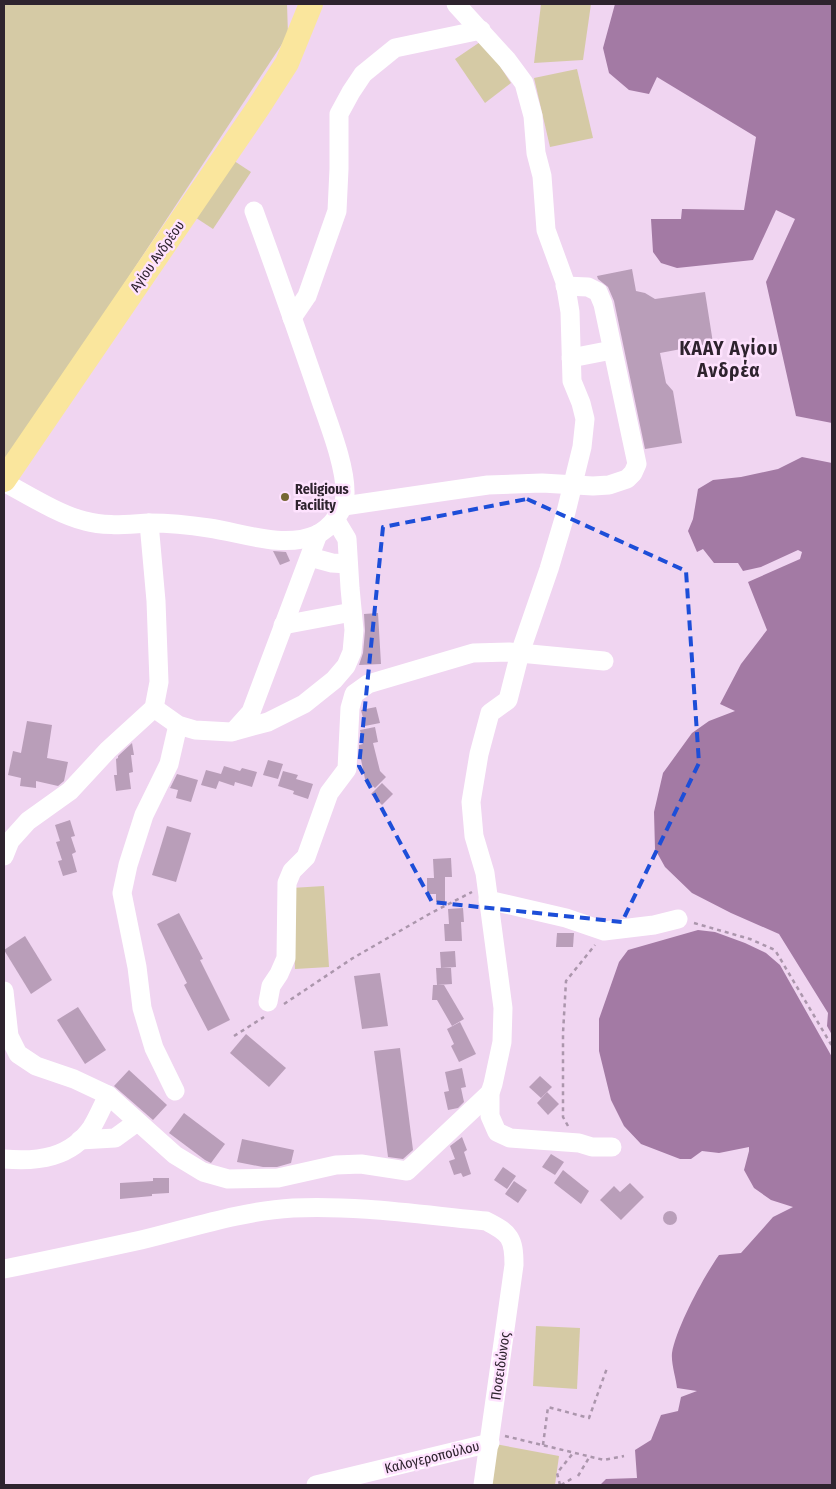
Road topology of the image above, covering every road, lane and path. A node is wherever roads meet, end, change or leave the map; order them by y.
1 (311, 4) edge
2 (456, 4) edge
3 (300, 15) edge
4 (480, 30) junction
5 (254, 210) dead end
6 (565, 286) junction
7 (292, 318) junction
8 (612, 350) junction
9 (570, 358) junction
10 (4, 481) edge
11 (573, 484) junction
12 (339, 512) junction
13 (149, 523) junction
14 (318, 534) junction
15 (310, 557) junction
16 (348, 564) junction
17 (352, 612) junction
18 (283, 625) junction
19 (520, 653) junction
20 (604, 661) dead end
21 (154, 708) junction
22 (178, 725) junction
23 (234, 731) junction
24 (4, 856) edge
25 (487, 893) junction
26 (678, 919) joint
27 (604, 932) junction
28 (4, 991) edge
29 (271, 1008) junction
30 (234, 1036) dead end
31 (832, 1046) edge
32 (175, 1091) dead end
33 (490, 1093) junction
34 (108, 1095) junction
35 (137, 1122) junction
36 (80, 1140) junction
37 (579, 1143) junction
38 (612, 1147) dead end
39 (4, 1159) edge
40 (4, 1269) edge
41 (607, 1368) dead end
42 (491, 1438) junction
43 (543, 1445) junction
44 (574, 1452) junction
45 (590, 1456) junction
46 (624, 1456) dead end
47 (578, 1476) dead end
48 (573, 1478) dead end
49 (316, 1485) edge
50 (483, 1485) edge
51 (560, 1485) edge

1 - 3 main road, Αγίου Ανδρέου
2 - 4 street
3 - 10 main road, Αγίου Ανδρέου
4 - 6 street
4 - 7 street
5 - 7 street
6 - 8 street
6 - 9 street
7 - 12 street
8 - 9 street
8 - 11 street
9 - 11 street
10 - 13 street
11 - 12 street
11 - 19 street
12 - 14 street
12 - 16 street
13 - 14 street
13 - 21 street
14 - 15 street
15 - 16 street
15 - 18 street
16 - 17 street
17 - 18 street
17 - 23 street
18 - 23 street
19 - 20 street
19 - 25 street
19 - 29 street
21 - 22 street
21 - 24 street
22 - 23 street
22 - 32 street
25 - 27 street
25 - 29 path
25 - 33 street
26 - 27 street
26 - 31 path
27 - 37 path
28 - 34 street
29 - 30 path
33 - 35 street
33 - 37 street
34 - 35 street
34 - 36 street
35 - 36 street
36 - 39 street
37 - 38 street
40 - 42 street, Ποσειδώνος
41 - 43 path
42 - 43 path
42 - 49 street, Καλογεροπούλου
42 - 50 street, Ποσειδώνος
43 - 44 path
44 - 45 path
44 - 51 path
45 - 46 path
45 - 47 path
48 - 51 path

